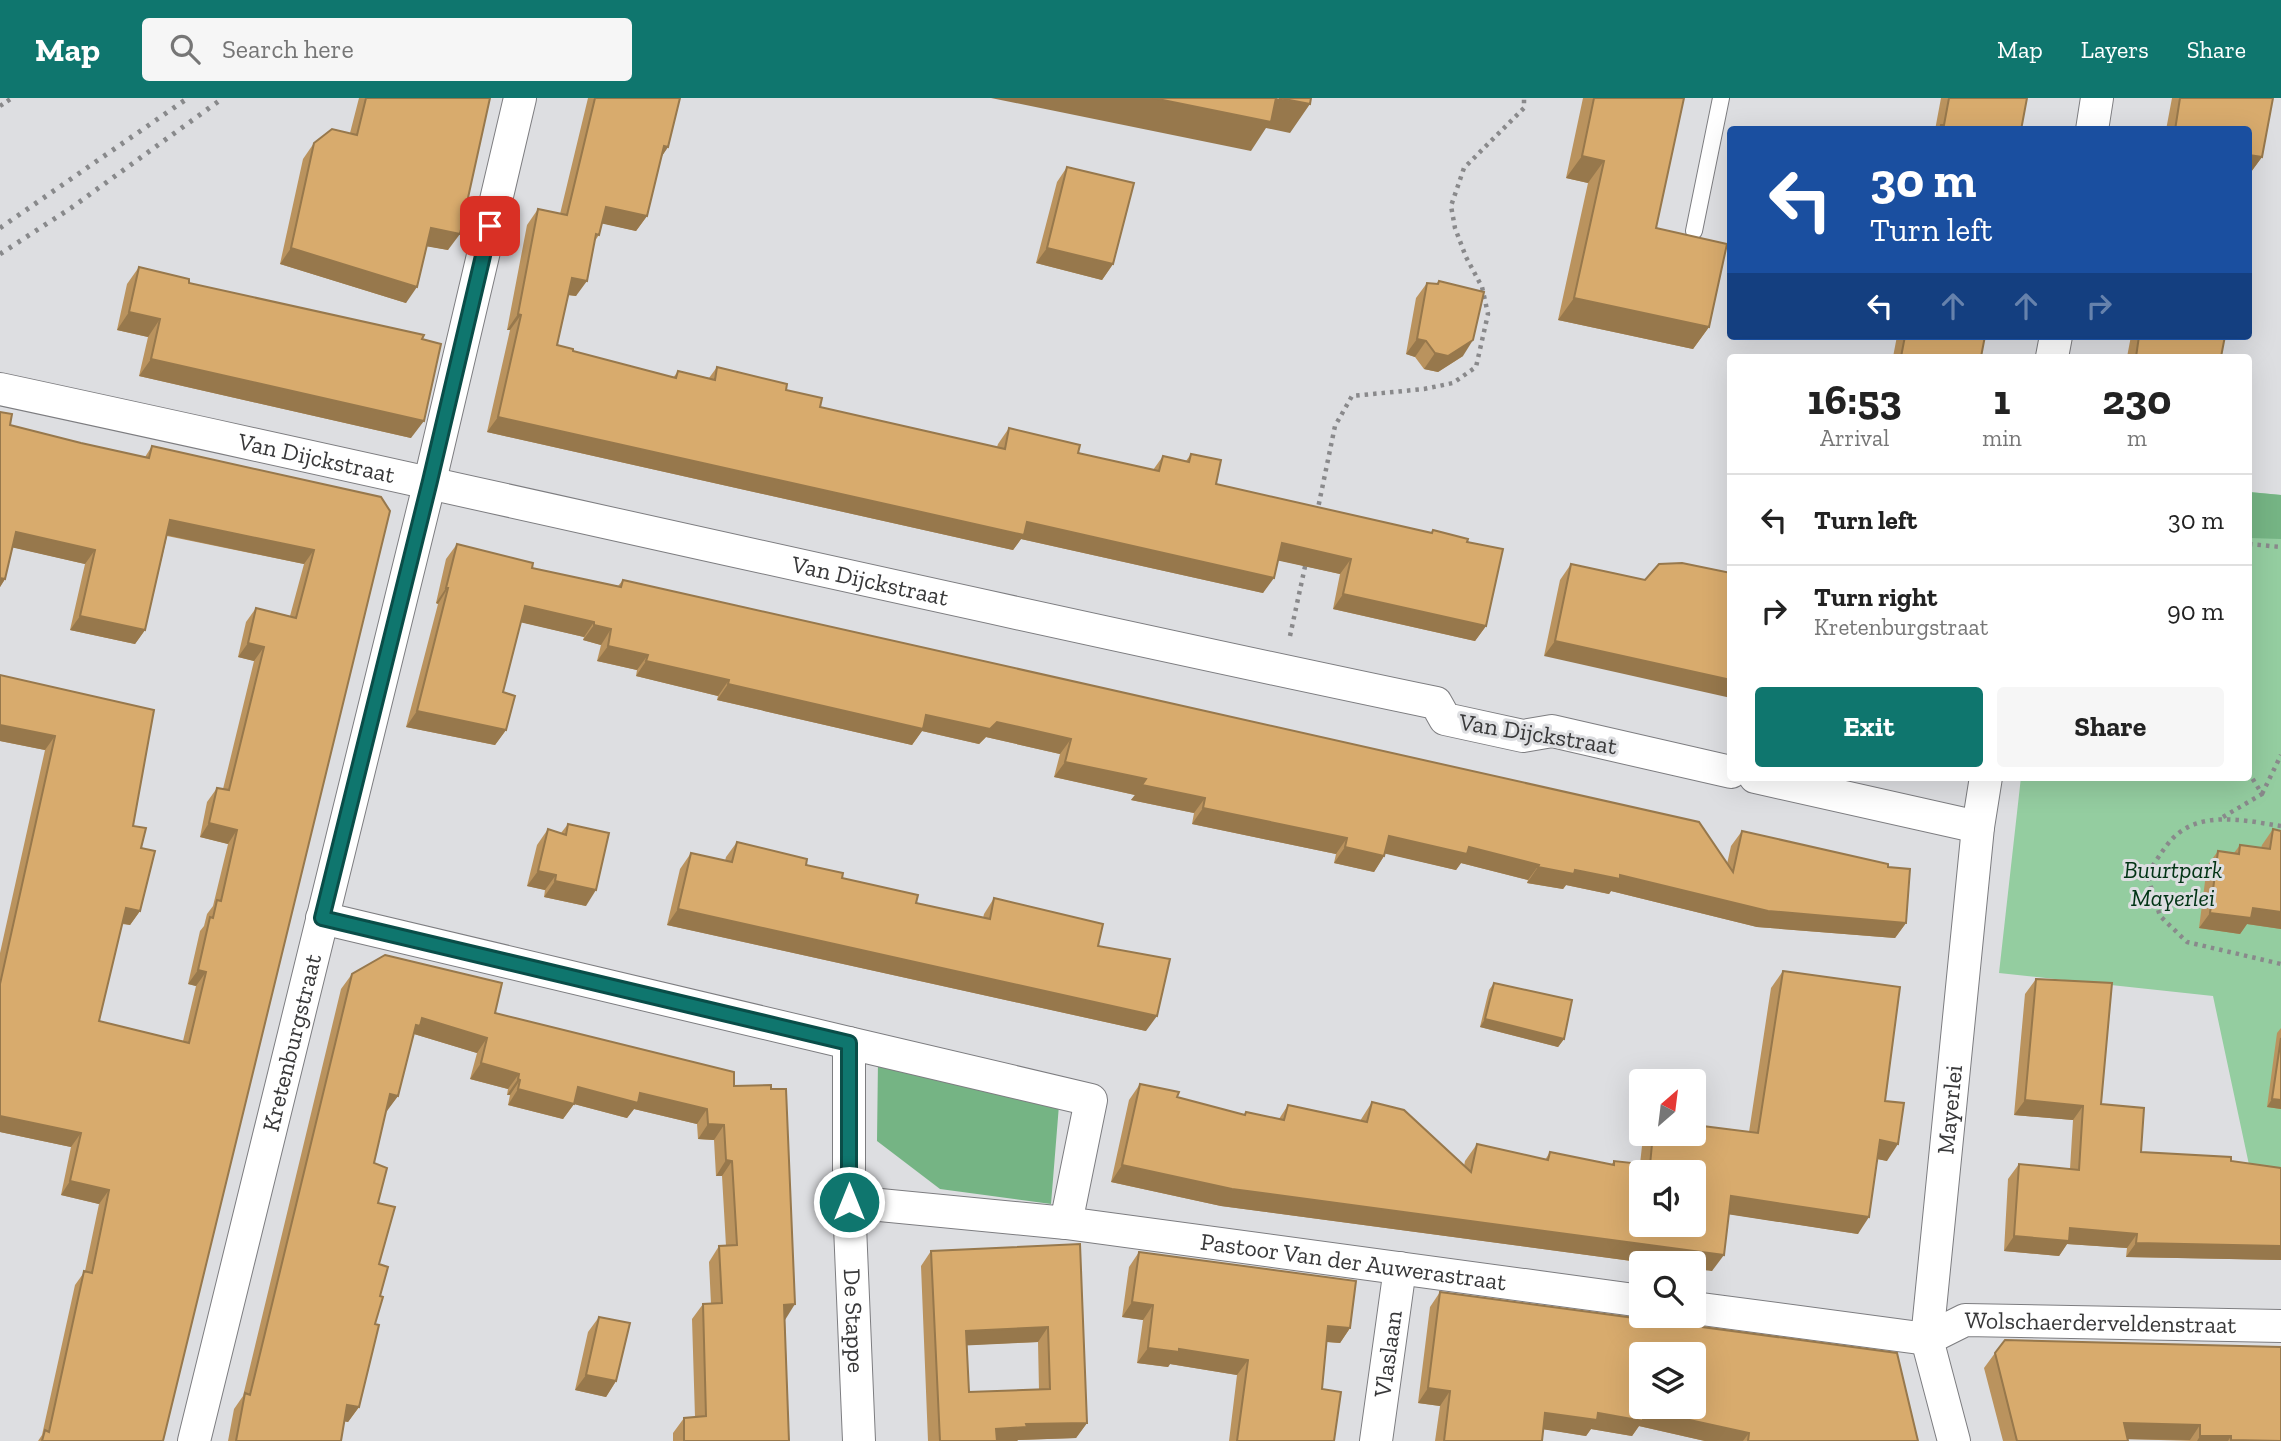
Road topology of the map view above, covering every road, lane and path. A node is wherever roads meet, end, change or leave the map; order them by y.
1 (12, 98) edge
2 (520, 98) edge
3 (1524, 98) edge
4 (1721, 98) edge
5 (2097, 98) edge
6 (0, 106) edge
7 (2093, 126) edge
8 (1694, 231) dead end
9 (0, 389) edge
10 (430, 481) junction
11 (1316, 519) edge
12 (2252, 544) edge
13 (2281, 547) edge
14 (1307, 558) edge
15 (1290, 638) dead end
16 (2281, 755) edge
17 (1727, 771) edge
18 (2252, 778) edge
19 (1773, 781) edge
20 (1985, 781) edge
21 (2262, 794) junction
22 (2222, 818) junction
23 (2281, 826) edge
24 (1978, 827) junction
25 (322, 918) junction
26 (2281, 964) edge
27 (849, 1043) junction
28 (849, 1202) junction
29 (1066, 1223) junction
30 (1400, 1268) junction
31 (1629, 1299) edge
32 (1706, 1310) edge
33 (2281, 1326) edge
34 (1927, 1339) junction
35 (194, 1441) edge
36 (859, 1441) edge
37 (1376, 1441) edge
38 (1954, 1441) edge

1 - 6 path
2 - 10 street, Kretenburgstraat
3 - 11 path
4 - 8 lane
5 - 7 street
9 - 10 street, Van Dijckstraat
10 - 17 street, Van Dijckstraat
10 - 25 street, Kretenburgstraat
12 - 13 path
14 - 15 path
16 - 21 path
18 - 21 path
19 - 24 street
20 - 24 street, Mayerlei
21 - 22 path
22 - 23 path
22 - 26 path
24 - 34 street, Mayerlei
25 - 27 street
25 - 35 street, Kretenburgstraat
27 - 28 street
27 - 29 street
28 - 29 street, Pastoor Van der Auwerastraat
28 - 36 street, De Stappe
29 - 30 street, Pastoor Van der Auwerastraat
30 - 31 street, Pastoor Van der Auwerastraat
30 - 37 street, Vlaslaan
32 - 34 street
33 - 34 street, Wolschaerderveldenstraat
34 - 38 street, Mayerlei

